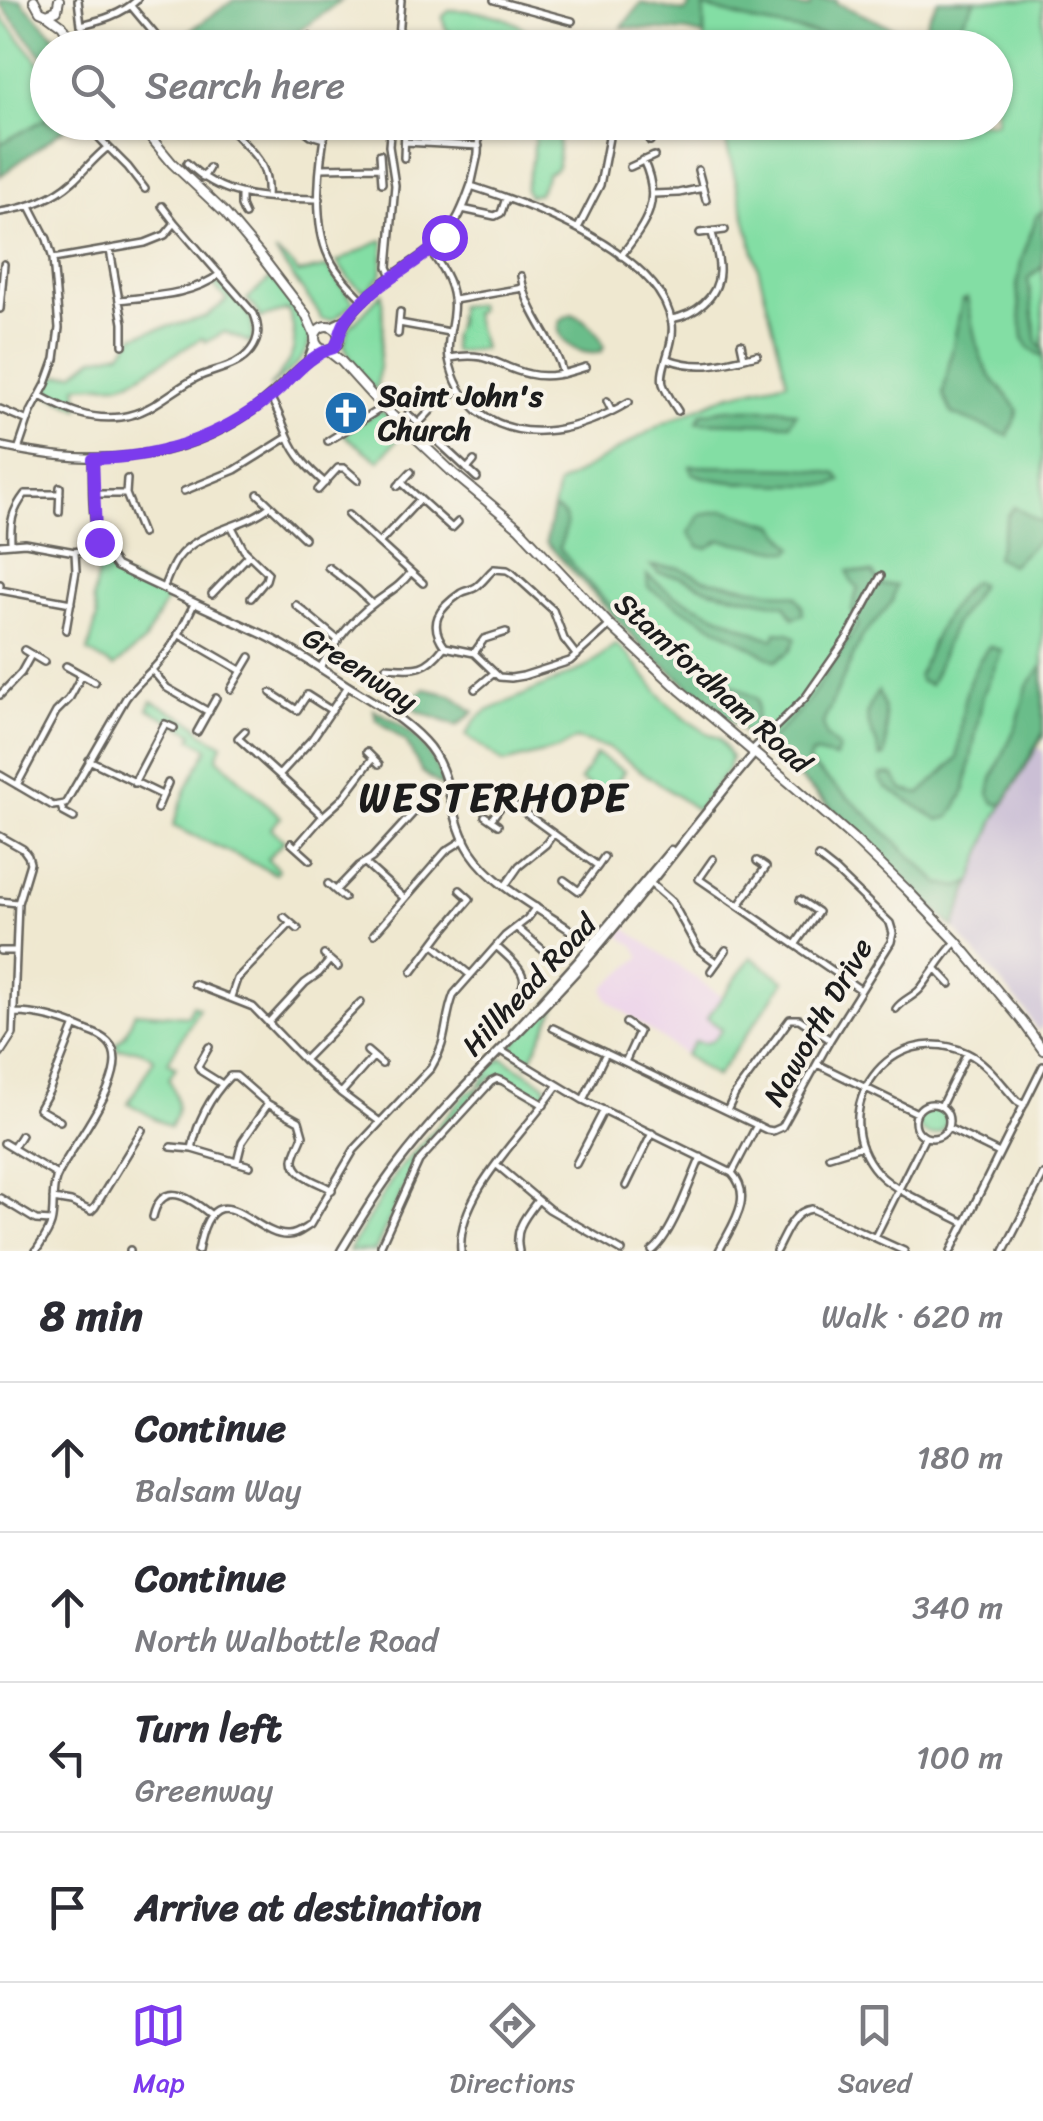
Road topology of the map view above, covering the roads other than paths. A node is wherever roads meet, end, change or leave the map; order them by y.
1 (78, 0) edge
2 (137, 0) edge
3 (401, 0) edge
4 (494, 0) edge
5 (36, 2) edge
6 (59, 2) edge
7 (131, 6) junction
8 (47, 14) junction
9 (572, 21) dead end
10 (80, 25) junction
11 (62, 26) junction
12 (65, 30) edge
13 (83, 30) edge
14 (150, 30) edge
15 (398, 30) edge
16 (101, 140) edge
17 (153, 140) edge
18 (241, 140) edge
19 (324, 140) edge
20 (389, 140) edge
21 (479, 140) edge
22 (609, 140) edge
23 (405, 142) joint
24 (479, 146) junction
25 (108, 148) junction
26 (380, 154) dead end
27 (654, 156) dead end
28 (404, 158) dead end
29 (644, 160) junction
30 (187, 163) dead end
31 (630, 167) dead end
32 (210, 168) dead end
33 (320, 168) junction
34 (380, 168) junction
35 (698, 170) dead end
36 (203, 178) junction
37 (382, 184) dead end
38 (471, 186) junction
39 (703, 188) junction
40 (145, 189) dead end
41 (241, 194) junction
42 (652, 194) junction
43 (267, 197) junction
44 (507, 197) junction
45 (320, 199) junction
46 (706, 200) dead end
47 (30, 206) junction
48 (162, 206) dead end
49 (462, 208) junction
50 (0, 212) edge
51 (245, 215) dead end
52 (175, 223) junction
53 (578, 228) junction
54 (725, 230) dead end
55 (712, 232) junction
56 (700, 233) dead end
57 (110, 250) junction
58 (430, 251) junction
59 (621, 256) junction
60 (53, 260) junction
61 (4, 264) dead end
62 (220, 274) junction
63 (392, 276) junction
64 (522, 276) dead end
65 (524, 288) junction
66 (1, 296) edge
67 (120, 300) junction
68 (454, 300) junction
69 (364, 302) junction
70 (0, 308) edge
71 (400, 312) dead end
72 (306, 315) junction
73 (347, 318) junction
74 (671, 319) junction
75 (399, 324) junction
76 (327, 327) junction
77 (449, 332) junction
78 (398, 334) dead end
79 (315, 338) junction
80 (338, 340) junction
81 (740, 344) dead end
82 (122, 345) dead end
83 (326, 350) junction
84 (756, 355) dead end
85 (449, 358) junction
86 (744, 358) junction
87 (668, 359) junction
88 (341, 360) junction
89 (308, 361) junction
90 (586, 367) dead end
91 (563, 374) junction
92 (459, 390) junction
93 (40, 396) junction
94 (270, 397) junction
95 (607, 401) dead end
96 (629, 402) dead end
97 (383, 407) junction
98 (0, 409) edge
99 (666, 409) dead end
100 (612, 411) junction
101 (408, 414) dead end
102 (28, 421) junction
103 (418, 424) junction
104 (288, 437) junction
105 (328, 441) dead end
106 (0, 446) edge
107 (18, 450) junction
108 (93, 459) junction
109 (474, 461) dead end
110 (467, 469) junction
111 (411, 472) dead end
112 (477, 478) dead end
113 (127, 479) dead end
114 (358, 480) dead end
115 (324, 483) junction
116 (318, 490) dead end
117 (184, 491) dead end
118 (94, 494) junction
119 (126, 494) junction
120 (258, 494) dead end
121 (420, 498) junction
122 (270, 507) junction
123 (59, 512) dead end
124 (348, 516) dead end
125 (458, 522) dead end
126 (232, 527) junction
127 (142, 534) dead end
128 (304, 538) dead end
129 (99, 542) junction
130 (379, 543) junction
131 (12, 544) junction
132 (0, 545) edge
133 (75, 552) junction
134 (249, 555) junction
135 (328, 567) dead end
136 (411, 572) junction
137 (881, 576) dead end
138 (423, 583) dead end
139 (0, 587) edge
140 (163, 589) junction
141 (212, 594) dead end
142 (252, 598) dead end
143 (71, 603) junction
144 (194, 604) junction
145 (372, 604) junction
146 (296, 605) dead end
147 (495, 622) dead end
148 (610, 625) junction
149 (560, 629) junction
150 (66, 630) dead end
151 (506, 632) dead end
152 (551, 633) dead end
153 (178, 634) junction
154 (498, 635) junction
155 (337, 639) junction
156 (445, 646) junction
157 (24, 650) dead end
158 (474, 653) junction
159 (31, 655) junction
160 (397, 656) dead end
161 (577, 656) junction
162 (250, 657) dead end
163 (44, 662) dead end
164 (66, 666) dead end
165 (386, 667) dead end
166 (320, 668) junction
167 (397, 668) junction
168 (152, 670) junction
169 (242, 670) junction
170 (494, 672) junction
171 (82, 674) junction
172 (94, 682) dead end
173 (348, 686) junction
174 (231, 689) dead end
175 (475, 689) dead end
176 (271, 693) dead end
177 (0, 695) edge
178 (216, 698) dead end
179 (209, 712) junction
180 (332, 712) junction
181 (174, 728) dead end
182 (245, 731) dead end
183 (197, 732) dead end
184 (367, 752) dead end
185 (753, 752) junction
186 (373, 758) junction
187 (90, 760) junction
188 (379, 764) dead end
189 (0, 775) edge
190 (279, 775) junction
191 (134, 782) junction
192 (168, 783) dead end
193 (16, 785) junction
194 (162, 796) junction
195 (61, 806) junction
196 (156, 809) dead end
197 (414, 810) dead end
198 (323, 816) junction
199 (74, 818) dead end
200 (498, 825) dead end
201 (553, 834) junction
202 (0, 836) edge
203 (465, 839) junction
204 (818, 857) dead end
205 (604, 858) dead end
206 (713, 859) dead end
207 (310, 860) dead end
208 (757, 861) dead end
209 (365, 863) junction
210 (598, 866) junction
211 (564, 880) dead end
212 (647, 881) junction
213 (328, 884) dead end
214 (505, 886) junction
215 (336, 890) junction
216 (460, 890) dead end
217 (344, 898) dead end
218 (405, 898) junction
219 (800, 900) dead end
220 (0, 901) edge
221 (18, 903) junction
222 (536, 906) junction
223 (739, 906) junction
224 (284, 917) dead end
225 (291, 923) junction
226 (517, 928) junction
227 (298, 929) dead end
228 (374, 934) dead end
229 (957, 942) junction
230 (433, 944) junction
231 (795, 945) junction
232 (496, 946) junction
233 (594, 947) junction
234 (15, 950) junction
235 (543, 950) dead end
236 (726, 950) dead end
237 (0, 951) edge
238 (717, 962) junction
239 (338, 966) dead end
240 (934, 968) junction
241 (412, 972) dead end
242 (711, 972) dead end
243 (470, 975) junction
244 (194, 984) dead end
245 (950, 984) dead end
246 (861, 990) junction
247 (230, 997) junction
248 (361, 1002) dead end
249 (896, 1009) dead end
250 (14, 1013) junction
251 (500, 1016) dead end
252 (268, 1022) junction
253 (626, 1022) dead end
254 (74, 1025) junction
255 (553, 1028) dead end
256 (830, 1040) junction
257 (209, 1047) dead end
258 (500, 1050) junction
259 (1043, 1050) edge
260 (367, 1051) dead end
261 (606, 1053) junction
262 (967, 1053) junction
263 (0, 1054) edge
264 (374, 1057) junction
265 (304, 1060) junction
266 (625, 1062) junction
267 (382, 1064) dead end
268 (817, 1064) junction
269 (1043, 1066) edge
270 (1036, 1081) junction
271 (223, 1084) junction
272 (557, 1086) junction
273 (866, 1088) junction
274 (1043, 1090) edge
275 (341, 1092) junction
276 (583, 1100) junction
277 (268, 1104) junction
278 (544, 1105) junction
279 (1024, 1105) junction
280 (941, 1106) junction
281 (604, 1110) junction
282 (726, 1111) junction
283 (917, 1113) junction
284 (60, 1121) dead end
285 (380, 1122) junction
286 (757, 1125) junction
287 (948, 1128) junction
288 (142, 1130) dead end
289 (21, 1134) dead end
290 (652, 1134) junction
291 (925, 1136) junction
292 (4, 1143) dead end
293 (862, 1146) junction
294 (171, 1147) dead end
295 (13, 1148) junction
296 (192, 1149) junction
297 (1000, 1154) junction
298 (830, 1156) dead end
299 (701, 1157) junction
300 (237, 1162) junction
301 (496, 1164) junction
302 (576, 1164) dead end
303 (250, 1166) dead end
304 (732, 1173) junction
305 (58, 1175) junction
306 (1043, 1175) edge
307 (626, 1186) dead end
308 (899, 1188) junction
309 (332, 1190) junction
310 (0, 1198) edge
311 (53, 1199) junction
312 (538, 1200) junction
313 (212, 1215) junction
314 (152, 1216) dead end
315 (52, 1221) junction
316 (965, 1223) junction
317 (875, 1237) junction
318 (895, 1249) edge
319 (36, 1251) edge
320 (198, 1251) edge
321 (341, 1251) edge
322 (381, 1251) edge
323 (461, 1251) edge
324 (519, 1251) edge
325 (622, 1251) edge
326 (652, 1251) edge
327 (719, 1251) edge
328 (776, 1251) edge
329 (904, 1251) edge
330 (952, 1251) edge
331 (1004, 1251) edge

1 - 10 street
2 - 7 street
3 - 15 street
4 - 9 street
5 - 8 main road
6 - 8 main road
6 - 11 main road
7 - 10 street
7 - 14 street
8 - 11 main road
10 - 13 street
11 - 12 main road
16 - 25 street
17 - 72 main road
18 - 43 street
19 - 33 street
20 - 63 street
21 - 24 street
22 - 53 street
23 - 24 street
23 - 28 street
24 - 38 street
25 - 40 street
25 - 47 street
26 - 34 street
27 - 29 street
29 - 31 street
29 - 42 street
30 - 36 street
32 - 36 street
33 - 34 street
33 - 45 street
34 - 37 street
35 - 39 street
36 - 41 street
38 - 44 street
38 - 49 street
39 - 42 street
39 - 46 street
41 - 43 street
41 - 51 street
42 - 59 street
43 - 45 street
44 - 49 street
44 - 53 street
45 - 69 street
47 - 50 street
47 - 60 street
48 - 52 street
49 - 58 street
52 - 57 street
52 - 62 street
53 - 59 street
54 - 55 street
55 - 56 street
55 - 74 street
57 - 60 street
57 - 67 street
58 - 63 street
58 - 68 street
59 - 74 street
60 - 93 street
61 - 66 street
62 - 67 street
62 - 93 street
63 - 69 street
64 - 65 street
65 - 68 street
65 - 91 street
66 - 70 street
67 - 82 street
68 - 77 street
69 - 73 street
71 - 75 street
72 - 76 main road
72 - 79 main road
73 - 76 street
73 - 80 street
74 - 87 street
75 - 77 street
75 - 78 street
76 - 79 main road
76 - 80 main road
77 - 85 street
79 - 83 main road
79 - 89 street
80 - 83 main road
80 - 88 main road
81 - 86 street
83 - 88 main road, Stamfordham Road
83 - 89 street
84 - 86 street
85 - 91 street
85 - 92 street
86 - 87 street
87 - 99 street
88 - 97 main road, Stamfordham Road
89 - 94 street
90 - 91 street
92 - 100 street
92 - 103 street
93 - 102 street
94 - 104 street
94 - 108 street
95 - 100 street
96 - 100 street
97 - 105 street
97 - 148 main road, Stamfordham Road
98 - 102 street
101 - 103 street
102 - 107 street
103 - 110 street
104 - 115 street
104 - 117 street
106 - 107 street
107 - 108 street
108 - 118 street
109 - 110 street
110 - 112 street
111 - 121 street
113 - 119 street
114 - 115 street
115 - 116 street
118 - 119 street
118 - 129 street
119 - 127 street
120 - 122 street
121 - 125 street
121 - 130 street
122 - 126 street
122 - 128 street
123 - 131 street
124 - 130 street
126 - 134 street
126 - 140 street
129 - 133 street
129 - 140 street, Greenway
130 - 136 street
131 - 132 street
131 - 133 street
133 - 143 street
134 - 141 street
134 - 142 street
135 - 145 street
136 - 138 street
136 - 145 street
137 - 185 street
139 - 143 street
140 - 144 street, Greenway
143 - 150 street
144 - 153 street
144 - 166 street, Greenway
145 - 155 street
146 - 155 street
147 - 154 street
148 - 161 street
148 - 185 main road, Stamfordham Road
149 - 152 street
149 - 156 street
149 - 161 street
151 - 154 street
153 - 168 street
153 - 169 street
154 - 158 street
155 - 166 street
156 - 158 street
156 - 167 street
157 - 159 street
158 - 170 street
159 - 163 street
159 - 177 street
160 - 167 street
161 - 170 street
162 - 169 street
164 - 171 street
165 - 167 street
166 - 173 street, Greenway
168 - 179 street
168 - 187 street
169 - 174 street
170 - 175 street
171 - 172 street
171 - 193 street
173 - 180 street
173 - 203 street, Greenway
176 - 180 street
178 - 179 street
179 - 183 street
180 - 190 street
181 - 191 street
182 - 190 street
184 - 186 street
185 - 212 street, Hillhead Road
185 - 229 main road, Stamfordham Road
186 - 188 street
186 - 198 street
187 - 191 street
187 - 195 street
189 - 193 street
190 - 198 street
191 - 194 street
192 - 194 street
193 - 195 street
194 - 196 street
195 - 199 street
197 - 209 street
198 - 207 street
200 - 201 street
201 - 210 street
201 - 214 street
202 - 221 street
203 - 214 street, Greenway
203 - 218 street
204 - 246 street, Naworth Drive
205 - 210 street
206 - 223 street
208 - 223 street
209 - 215 street
209 - 218 street
210 - 211 street
212 - 233 street
212 - 233 street, Hillhead Road
212 - 238 street
213 - 215 street
214 - 222 street, Greenway
215 - 217 street
216 - 230 street
218 - 228 street
219 - 231 street
220 - 221 street
221 - 234 street
222 - 226 street
222 - 233 street, Greenway
223 - 231 street
224 - 225 street
225 - 227 street
225 - 247 street
226 - 232 street
226 - 235 street
229 - 240 street
229 - 259 main road, Stamfordham Road
230 - 241 street
230 - 243 street
231 - 246 street
232 - 243 street
232 - 251 street
233 - 258 street, Hillhead Road
234 - 237 street
234 - 250 street
236 - 238 street
238 - 242 street
239 - 252 street
240 - 245 street
240 - 249 street
243 - 285 street
244 - 247 street
246 - 256 street, Naworth Drive
247 - 252 street
248 - 265 street
250 - 254 street
250 - 263 street
252 - 265 street
253 - 266 street
254 - 284 street
254 - 305 street
255 - 261 street, Naworth Drive
256 - 268 street, Naworth Drive
256 - 282 street
257 - 271 street
258 - 272 street
258 - 321 street, Hillhead Road
260 - 264 street
261 - 266 street, Naworth Drive
261 - 276 street
262 - 273 street
262 - 279 street
262 - 280 street
264 - 267 street
264 - 275 street
265 - 275 street
266 - 282 street, Naworth Drive
268 - 273 street
268 - 286 street, Naworth Drive
269 - 270 street
270 - 274 street
270 - 279 street
271 - 277 street
271 - 296 street
272 - 276 street
272 - 278 street
273 - 283 street
273 - 293 street
275 - 285 street
276 - 281 street
277 - 300 street
277 - 309 street
278 - 301 street
278 - 322 street
279 - 297 street
280 - 283 street
280 - 287 street
281 - 290 street
281 - 302 street
282 - 286 street, Naworth Drive
283 - 291 street
285 - 309 street
286 - 304 street
287 - 291 street
287 - 297 street
288 - 311 street
289 - 295 street
290 - 299 street
290 - 307 street
291 - 308 street
292 - 295 street
293 - 298 street
293 - 308 street
294 - 296 street
295 - 305 street
296 - 300 street
297 - 316 street
299 - 304 street
299 - 326 street
300 - 303 street
301 - 312 street
301 - 323 street
304 - 327 street
305 - 311 street
306 - 331 street
308 - 316 street
308 - 317 street
309 - 313 street
310 - 315 street
311 - 315 street
312 - 324 street
312 - 325 street
313 - 314 street
313 - 320 street
315 - 319 street
316 - 330 street
317 - 318 street
317 - 328 street
318 - 329 street

